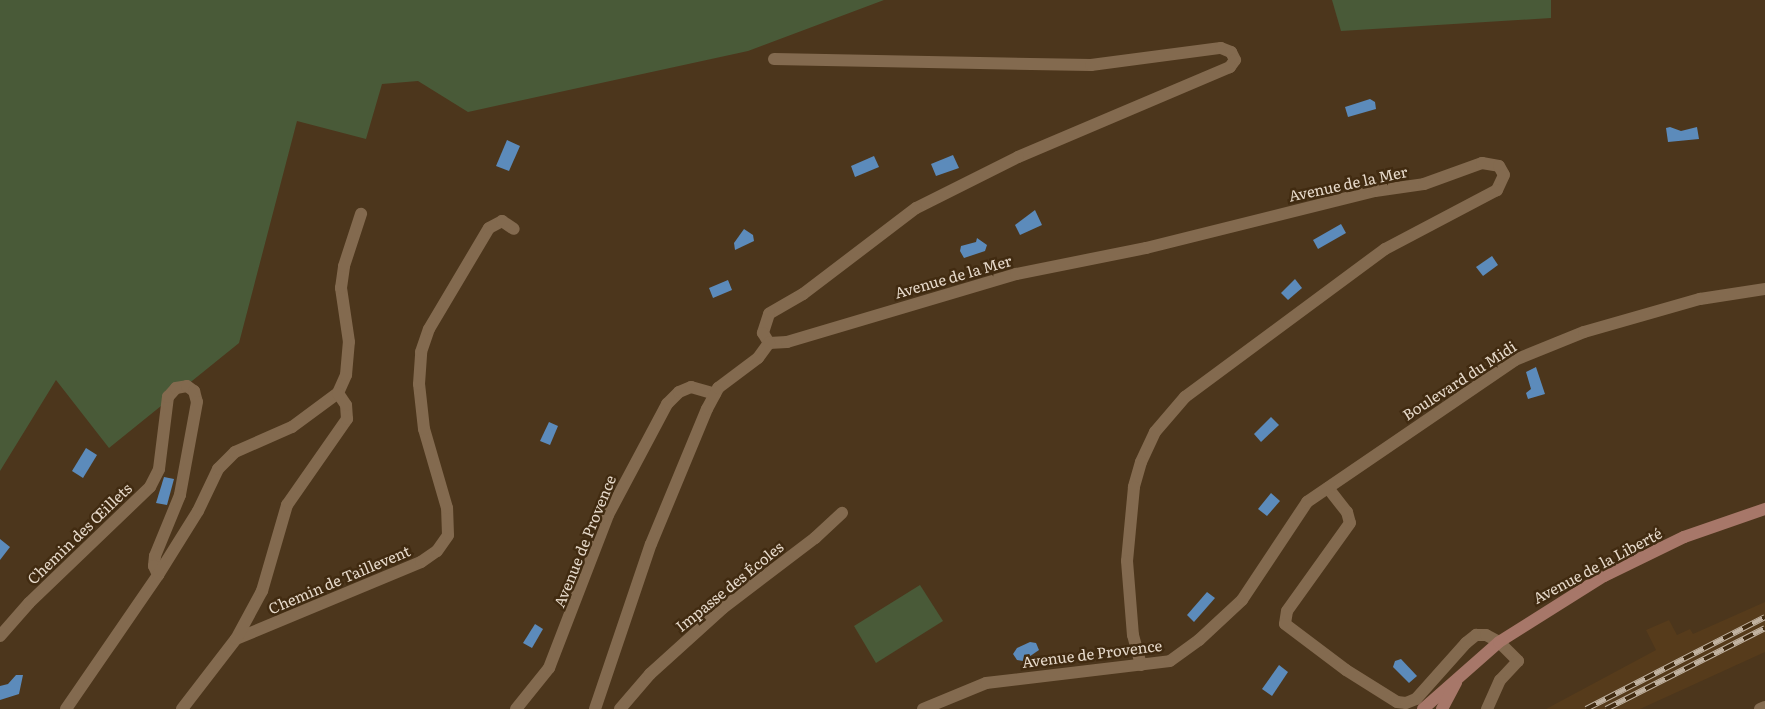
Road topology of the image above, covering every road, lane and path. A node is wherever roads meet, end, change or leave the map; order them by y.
1 (774, 59) dead end
2 (361, 214) dead end
3 (514, 230) dead end
4 (1765, 288) edge
5 (769, 343) junction
6 (716, 391) junction
7 (338, 393) junction
8 (1328, 488) junction
9 (1765, 509) edge
10 (842, 513) dead end
11 (158, 575) junction
12 (0, 636) edge
13 (236, 639) junction
14 (1499, 642) junction
15 (1141, 666) junction
16 (1460, 676) junction
17 (1765, 707) edge
18 (66, 709) edge
19 (182, 709) edge
20 (516, 709) edge
21 (595, 709) edge
22 (620, 709) edge
23 (923, 709) edge
24 (1423, 709) edge
25 (1442, 709) edge
26 (1487, 709) edge
27 (1760, 709) edge

1 - 5 street
2 - 7 street
3 - 13 street, Chemin de Taillevent
4 - 8 street, Boulevard du Midi
5 - 6 street
5 - 15 street, Avenue de la Mer
6 - 20 street, Avenue de Provence
6 - 21 street
7 - 11 street
7 - 13 street
8 - 14 street
8 - 15 street, Avenue de Provence
9 - 14 main road, Avenue de la Liberté
10 - 22 street, Impasse des Écoles
11 - 12 street, Chemin des Œillets
11 - 18 street
13 - 19 street
14 - 16 main road, Avenue de la Liberté
14 - 26 street
15 - 23 street, Avenue de Provence
16 - 24 main road, Avenue de la Liberté
16 - 25 main road, Avenue de la Liberté
17 - 27 street

